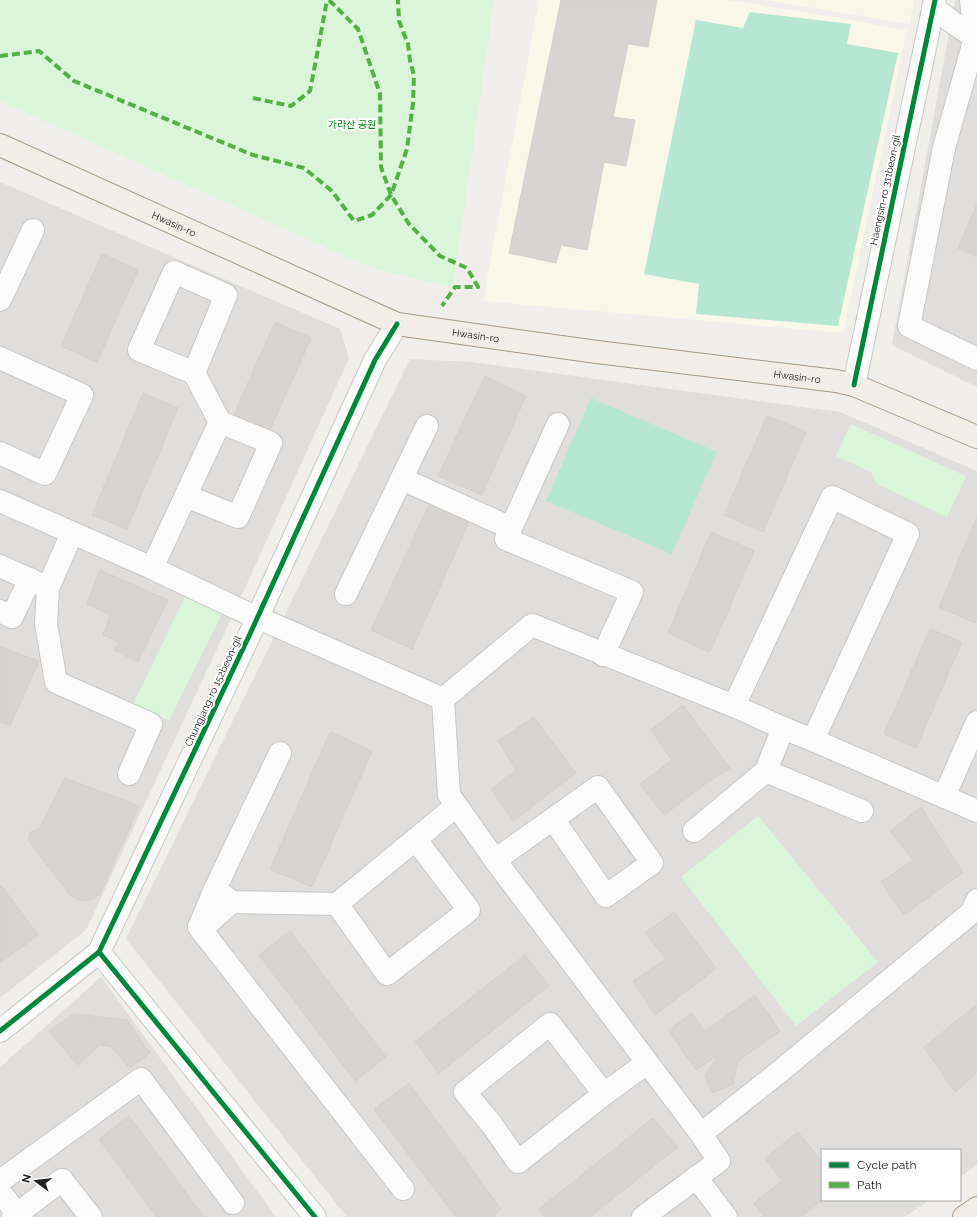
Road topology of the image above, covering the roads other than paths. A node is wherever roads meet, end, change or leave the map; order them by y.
1 (971, 0) edge
2 (934, 4) edge
3 (976, 38) edge
4 (0, 145) edge
5 (33, 230) dead end
6 (0, 300) edge
7 (397, 324) junction
8 (0, 358) edge
9 (977, 359) edge
10 (194, 373) junction
11 (854, 384) junction
12 (220, 422) junction
13 (558, 424) dead end
14 (427, 426) dead end
15 (977, 438) edge
16 (0, 454) edge
17 (402, 479) junction
18 (186, 496) junction
19 (0, 501) edge
20 (511, 528) junction
21 (72, 533) junction
22 (0, 566) edge
23 (152, 568) junction
24 (39, 584) junction
25 (346, 594) dead end
26 (0, 611) edge
27 (258, 617) junction
28 (603, 655) junction
29 (443, 699) junction
30 (734, 706) junction
31 (977, 722) edge
32 (783, 728) junction
33 (813, 740) junction
34 (280, 754) dead end
35 (766, 771) junction
36 (129, 774) dead end
37 (944, 797) junction
38 (456, 806) junction
39 (862, 811) dead end
40 (977, 811) edge
41 (553, 819) junction
42 (694, 831) dead end
43 (416, 840) junction
44 (495, 860) junction
45 (215, 888) junction
46 (977, 900) edge
47 (232, 902) junction
48 (337, 904) junction
49 (199, 927) junction
50 (99, 952) junction
51 (0, 1031) edge
52 (646, 1063) junction
53 (604, 1094) junction
54 (701, 1134) junction
55 (696, 1177) junction
56 (0, 1180) edge
57 (403, 1189) dead end
58 (0, 1192) edge
59 (233, 1203) dead end
60 (977, 1208) edge
61 (17, 1216) edge
62 (91, 1217) edge
63 (315, 1217) edge
64 (643, 1217) edge
65 (726, 1217) edge
66 (964, 1217) edge

1 - 3 street
2 - 3 street
2 - 11 street, Haengsin-ro 311beon-gil
3 - 9 street
4 - 7 main road, Hwasin-ro
5 - 6 street
7 - 11 main road, Hwasin-ro
7 - 27 street, Chungjang-ro 152beon-gil
8 - 16 street
10 - 10 street
10 - 12 street
11 - 15 main road, Hwasin-ro
12 - 18 street
12 - 18 street
13 - 20 street
14 - 17 street
17 - 20 street
17 - 25 street
18 - 23 street
19 - 21 street
20 - 28 street
21 - 23 street
21 - 24 street
22 - 24 street
23 - 27 street
24 - 26 street
24 - 36 street
27 - 29 street
27 - 50 street, Chungjang-ro 152beon-gil
28 - 29 street
28 - 30 street
29 - 38 street
30 - 32 street
30 - 33 street
31 - 37 street
32 - 33 street
32 - 35 street
33 - 37 street
34 - 45 street
35 - 39 street
35 - 42 street
37 - 40 street
38 - 43 street
38 - 44 street
41 - 41 street
41 - 44 street
43 - 48 street
43 - 48 street
44 - 52 street
45 - 47 street
45 - 49 street
46 - 54 street
47 - 48 street
47 - 49 street
49 - 57 street
50 - 51 street, Chungjang-ro 152beon-gil
50 - 63 street
52 - 53 street
52 - 54 street
53 - 53 street
54 - 55 street
55 - 64 street
55 - 65 street
56 - 59 street
58 - 61 street
60 - 66 main road
61 - 62 street

